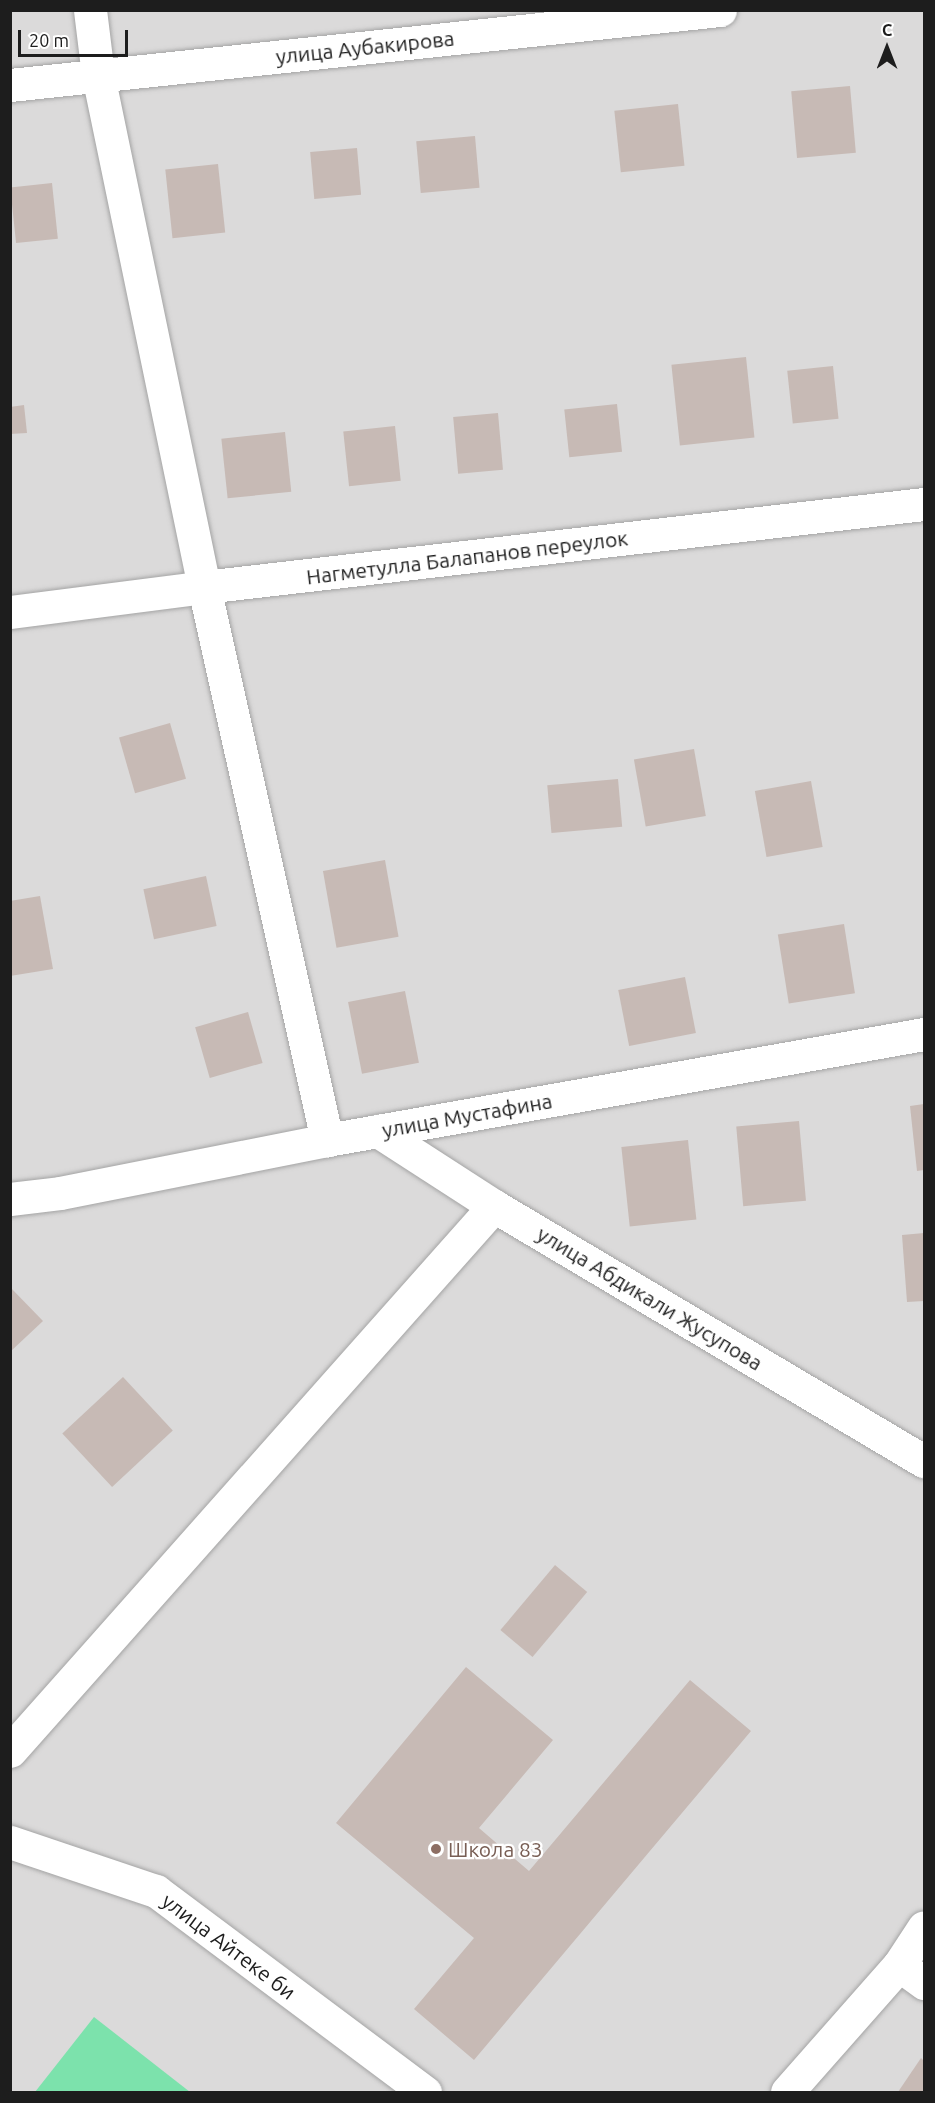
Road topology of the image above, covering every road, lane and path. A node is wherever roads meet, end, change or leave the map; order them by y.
1 (90, 10) edge
2 (720, 10) edge
3 (98, 75) junction
4 (10, 85) edge
5 (924, 504) edge
6 (204, 587) junction
7 (10, 612) edge
8 (924, 1034) edge
9 (378, 1131) junction
10 (327, 1140) junction
11 (10, 1199) edge
12 (494, 1206) junction
13 (924, 1461) edge
14 (10, 1751) edge
15 (10, 1842) edge
16 (924, 1927) edge
17 (911, 1974) edge
18 (425, 2092) edge
19 (788, 2092) edge

1 - 3 street
2 - 3 street, улица Аубакирова
3 - 4 street, улица Аубакирова
3 - 6 street
5 - 6 street, Нагметулла Балапанов переулок
6 - 7 street, Нагметулла Балапанов переулок
6 - 10 street
8 - 9 street, улица Мустафина
9 - 10 street, улица Мустафина
9 - 12 street, улица Абдикали Жусупова
10 - 11 street, улица Мустафина
12 - 13 street, улица Абдикали Жусупова
12 - 14 street
15 - 18 street, улица Айтеке би
16 - 17 street
17 - 19 street

